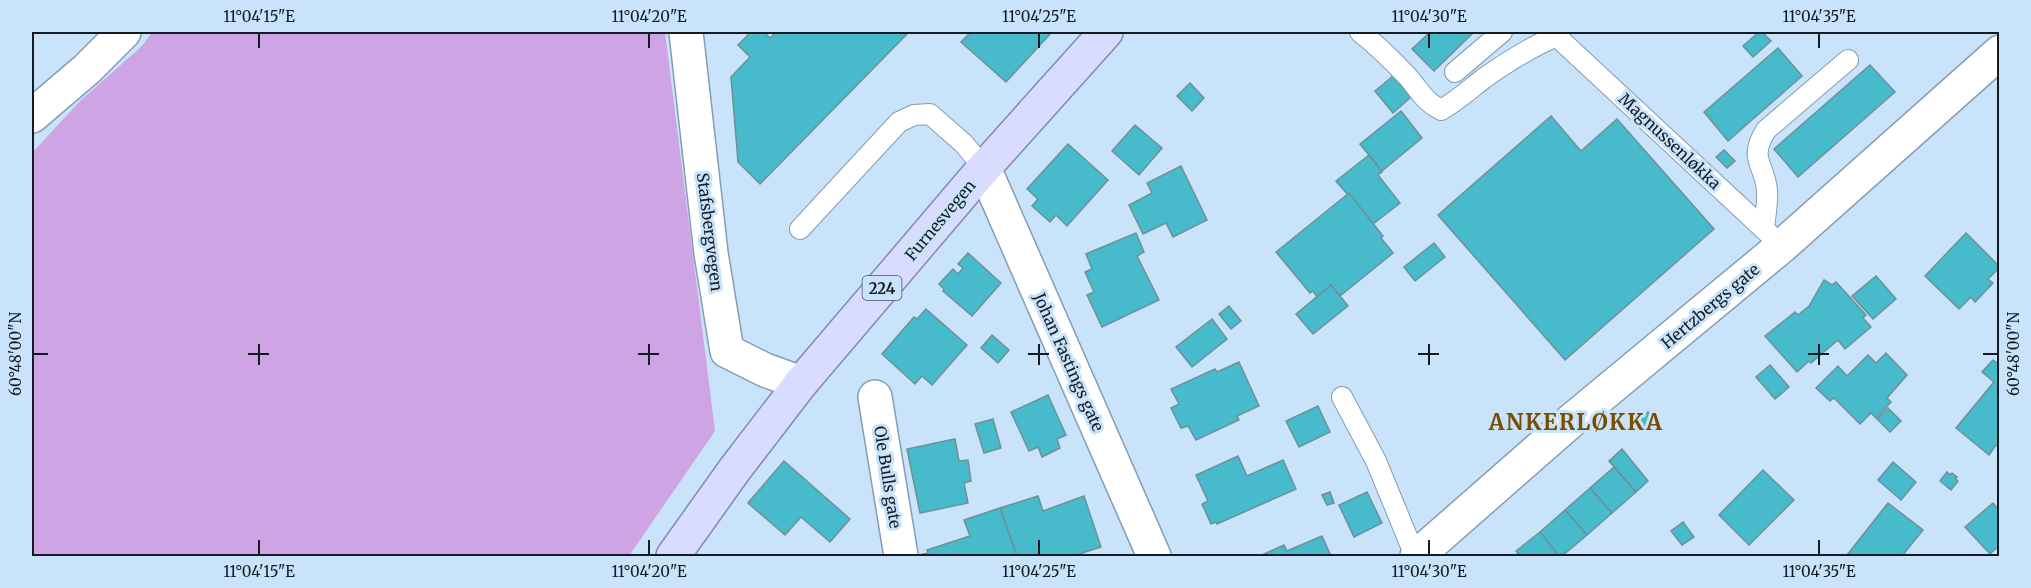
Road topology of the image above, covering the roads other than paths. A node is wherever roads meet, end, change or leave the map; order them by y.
1 (124, 32) edge
2 (686, 32) edge
3 (1106, 32) edge
4 (1360, 32) edge
5 (1502, 32) edge
6 (1996, 32) edge
7 (1555, 34) edge
8 (2000, 39) edge
9 (2000, 52) edge
10 (1848, 60) dead end
11 (1455, 72) dead end
12 (32, 116) edge
13 (984, 168) junction
14 (800, 229) dead end
15 (1773, 237) junction
16 (801, 383) junction
17 (875, 398) dead end
18 (1342, 398) dead end
19 (673, 556) edge
20 (901, 556) edge
21 (1154, 556) edge
22 (1416, 556) edge

1 - 12 street
2 - 16 street, Stafsbergvegen
3 - 13 main road, Furnesvegen / 224
4 - 7 lane, Magnussenløkka
5 - 11 lane
6 - 8 lane
7 - 15 lane, Magnussenløkka
9 - 15 street, Hertzbergs gate
10 - 15 lane
13 - 14 lane
13 - 16 main road, Furnesvegen / 224
13 - 21 street, Johan Fastings gate
15 - 22 street, Hertzbergs gate
16 - 19 main road, Furnesvegen / 224
17 - 20 street, Ole Bulls gate
18 - 22 lane

